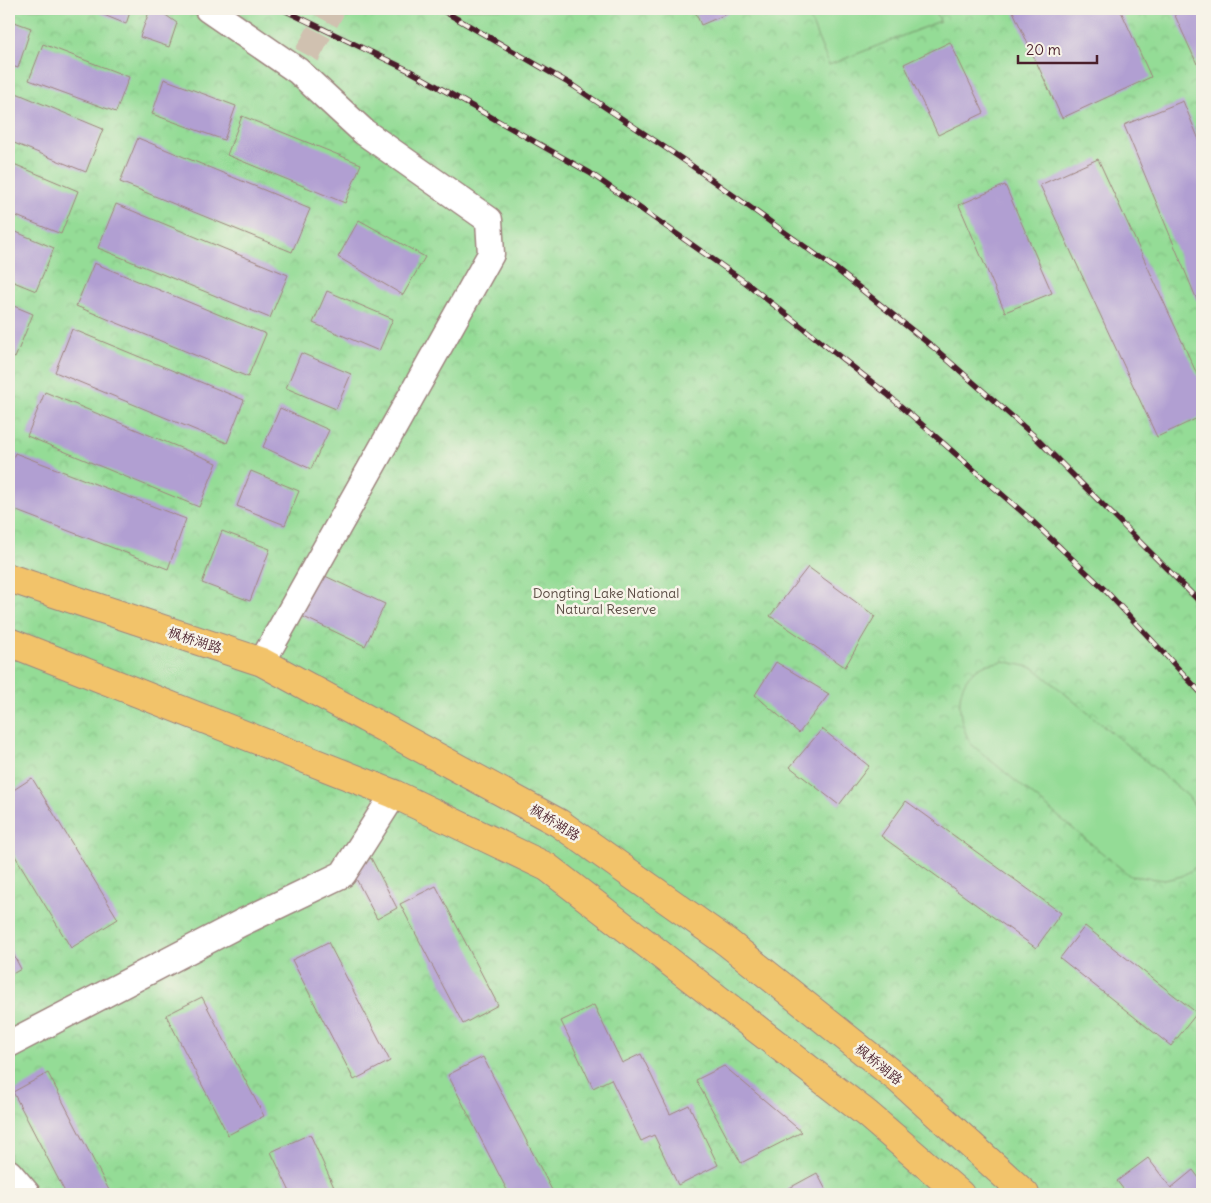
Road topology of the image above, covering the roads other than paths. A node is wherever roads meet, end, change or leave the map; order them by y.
1 (208, 9) edge
2 (9, 578) edge
3 (9, 642) edge
4 (262, 662) junction
5 (394, 794) junction
6 (9, 1044) edge
7 (9, 1173) edge
8 (27, 1194) edge
9 (960, 1194) edge
10 (1026, 1194) edge

1 - 4 street
2 - 4 main road, 枫桥湖路
3 - 5 main road
4 - 10 main road, 枫桥湖路
5 - 6 street
5 - 9 main road
7 - 8 street

